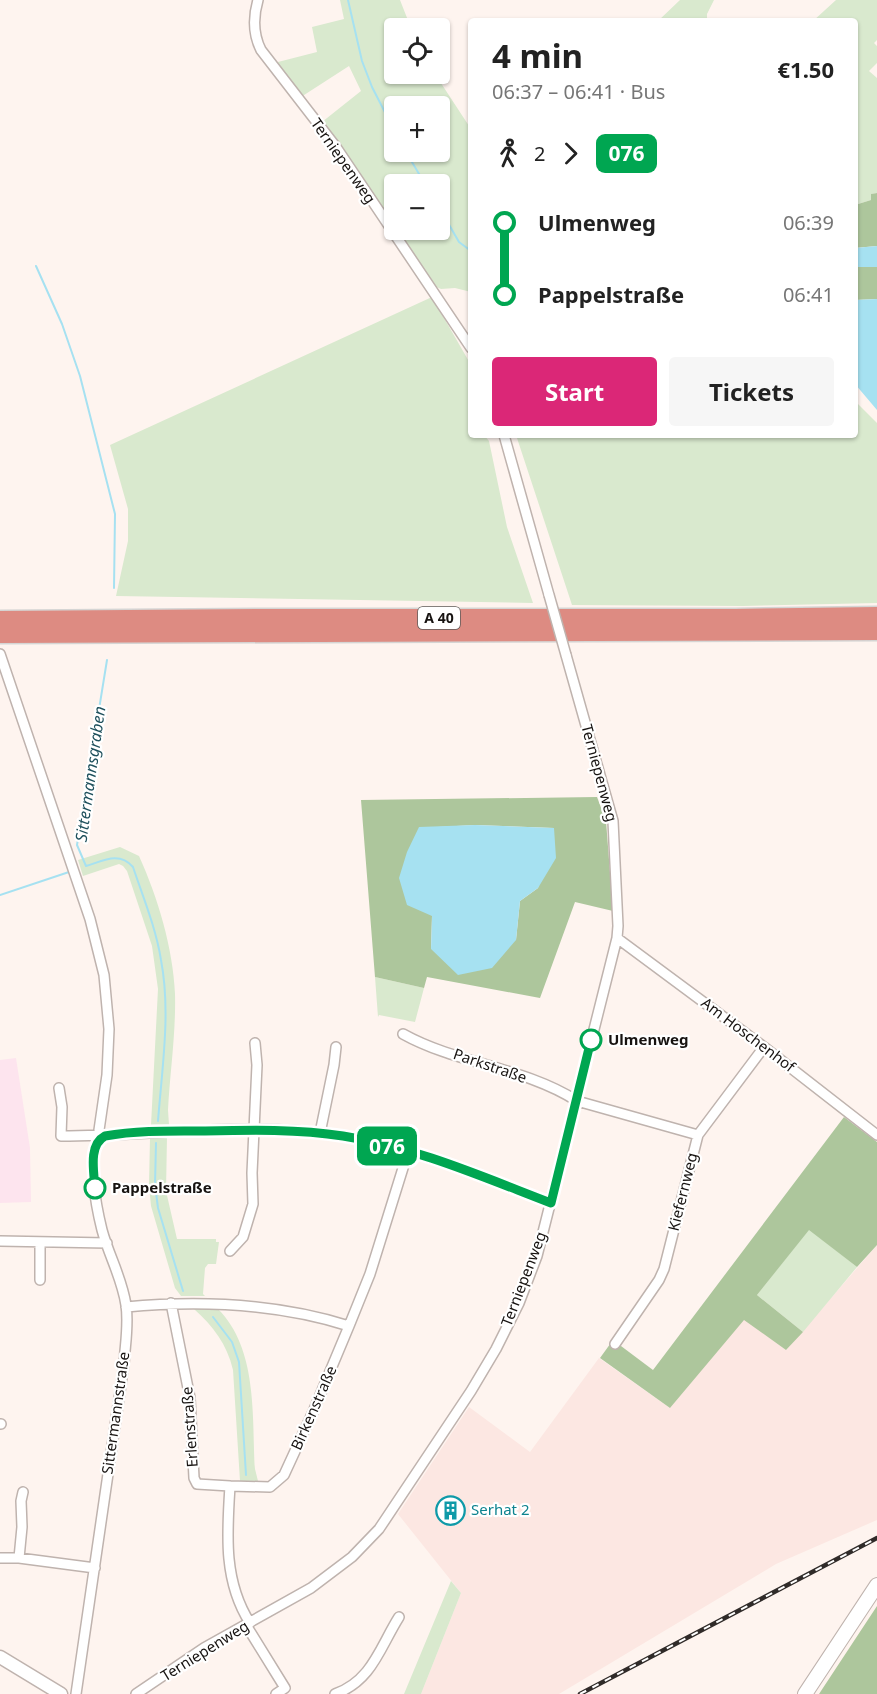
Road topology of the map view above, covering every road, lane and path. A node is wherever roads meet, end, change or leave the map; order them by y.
1 (258, 0) edge
2 (468, 344) edge
3 (505, 438) edge
4 (877, 616) edge
5 (1, 630) edge
6 (877, 631) edge
7 (0, 654) edge
8 (617, 938) junction
9 (403, 1034) dead end
10 (255, 1043) dead end
11 (336, 1047) dead end
12 (764, 1047) junction
13 (59, 1088) dead end
14 (577, 1101) junction
15 (254, 1130) junction
16 (320, 1133) junction
17 (698, 1135) junction
18 (877, 1135) edge
19 (101, 1137) junction
20 (408, 1152) junction
21 (551, 1203) junction
22 (0, 1241) edge
23 (40, 1242) junction
24 (107, 1243) junction
25 (230, 1251) dead end
26 (40, 1280) dead end
27 (171, 1303) junction
28 (126, 1307) junction
29 (349, 1326) junction
30 (615, 1344) dead end
31 (230, 1486) junction
32 (23, 1492) dead end
33 (19, 1557) junction
34 (0, 1558) edge
35 (95, 1568) junction
36 (877, 1585) edge
37 (399, 1617) dead end
38 (248, 1624) junction
39 (0, 1657) edge
40 (285, 1688) junction
41 (61, 1694) edge
42 (76, 1694) edge
43 (136, 1694) edge
44 (276, 1694) edge
45 (294, 1694) edge
46 (334, 1694) edge
47 (805, 1694) edge

1 - 2 street, Terniepenweg
3 - 8 street, Terniepenweg, bridge
4 - 5 highway, A 40
5 - 6 highway, A 40
7 - 19 street, Sittermannstraße
8 - 12 street, Am Hoschenhof
8 - 14 street, Terniepenweg
9 - 14 street, Parkstraße
10 - 15 street
11 - 16 street
12 - 17 street, Kiefernweg
12 - 18 street, Am Hoschenhof
13 - 19 street
14 - 17 street
14 - 21 street, Terniepenweg
15 - 16 street
15 - 19 street
15 - 25 street
16 - 20 street
17 - 30 street, Kiefernweg
19 - 24 street, Sittermannstraße
20 - 21 street
20 - 29 street, Birkenstraße
21 - 38 street, Terniepenweg
22 - 23 street
23 - 24 street
23 - 26 street
24 - 28 street, Sittermannstraße
27 - 28 street
27 - 29 street
27 - 31 street, Erlenstraße
28 - 35 street, Sittermannstraße
29 - 31 street, Birkenstraße
31 - 38 street
32 - 33 street
33 - 34 street
33 - 35 street
35 - 42 street, Sittermannstraße
36 - 47 main road
37 - 46 street
38 - 40 street
38 - 43 street, Terniepenweg
39 - 41 street
40 - 44 street
40 - 45 street

